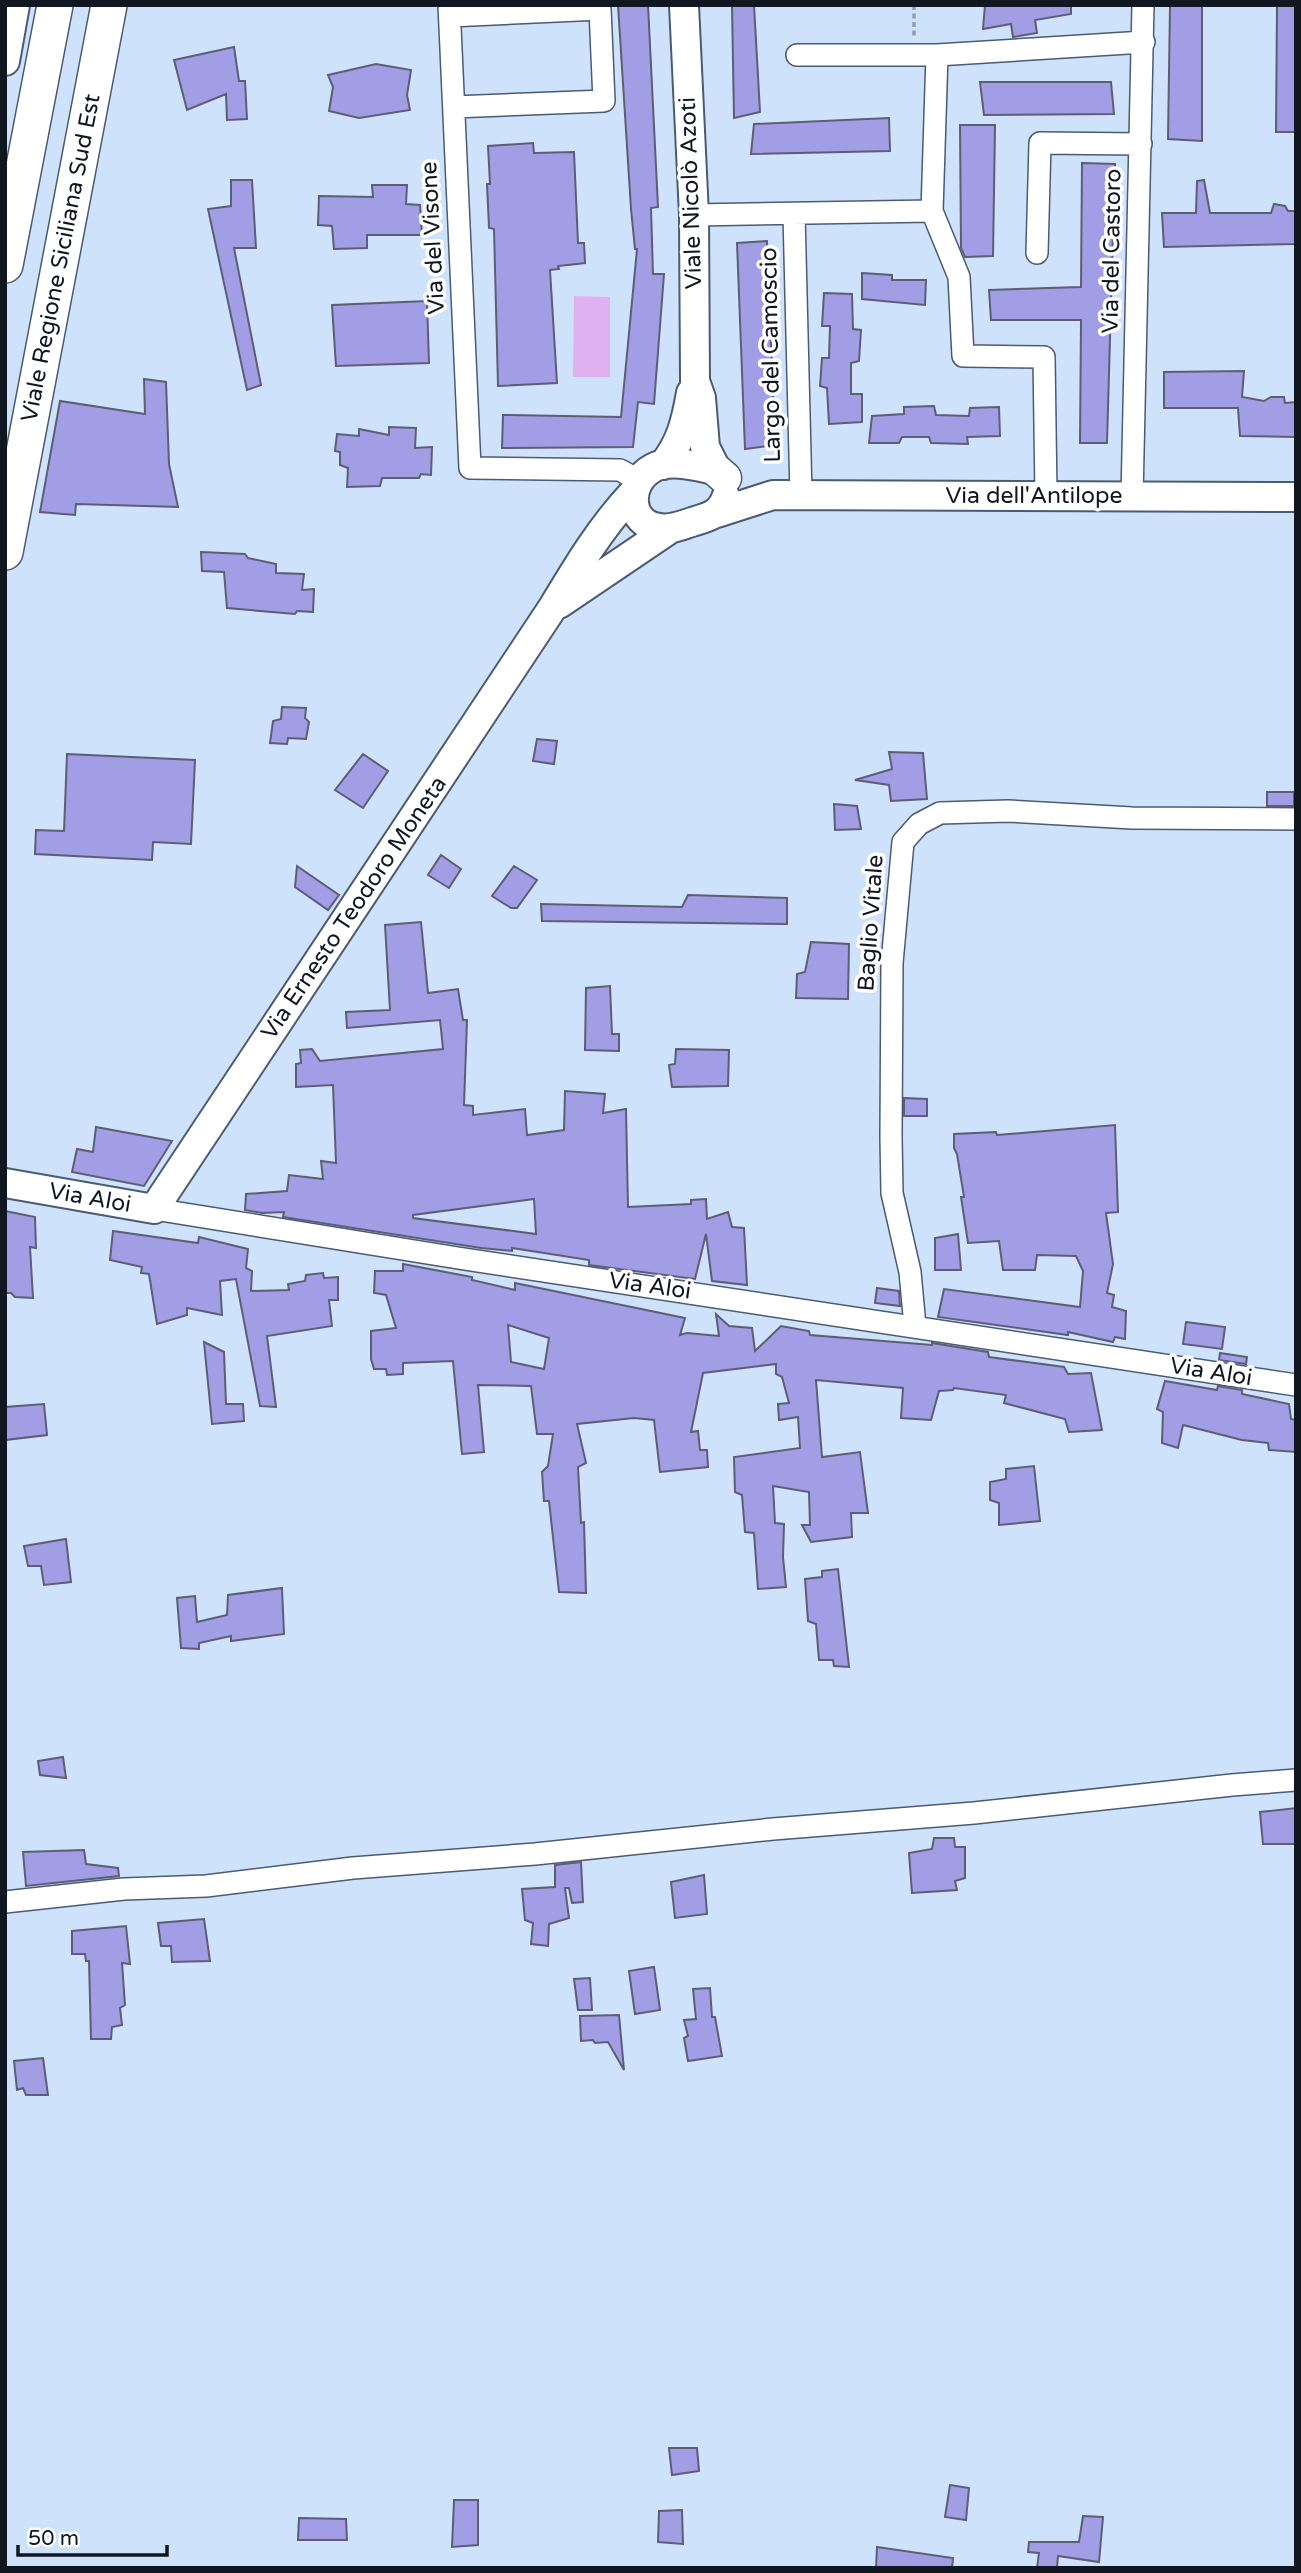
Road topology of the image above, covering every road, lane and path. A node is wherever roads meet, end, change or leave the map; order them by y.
1 (15, 5) edge
2 (55, 5) edge
3 (109, 5) edge
4 (684, 5) edge
5 (914, 5) edge
6 (1143, 5) edge
7 (450, 10) edge
8 (1144, 42) junction
9 (797, 55) dead end
10 (914, 55) junction
11 (937, 55) junction
12 (5, 61) edge
13 (454, 107) junction
14 (1141, 144) junction
15 (932, 211) junction
16 (794, 214) junction
17 (694, 215) junction
18 (1037, 253) dead end
19 (5, 265) edge
20 (695, 381) junction
21 (663, 465) junction
22 (721, 474) junction
23 (636, 487) junction
24 (787, 495) junction
25 (1046, 496) junction
26 (1132, 497) junction
27 (1296, 498) edge
28 (717, 513) junction
29 (670, 529) junction
30 (5, 552) edge
31 (553, 607) junction
32 (1296, 820) edge
33 (5, 1183) edge
34 (154, 1209) junction
35 (915, 1326) junction
36 (1296, 1385) edge
37 (1296, 1780) edge
38 (5, 1902) edge

1 - 12 street
2 - 19 main road
3 - 30 main road, Viale Regione Siciliana Sud Est
4 - 17 street, Viale Nicolò Azoti
5 - 10 path
6 - 8 street, Via del Castoro
7 - 13 street, Via del Visone
7 - 13 street
8 - 11 street
8 - 14 street, Via del Castoro
9 - 10 street
10 - 11 street
11 - 15 street
13 - 23 street, Via del Visone
14 - 18 street
14 - 26 street, Via del Castoro
15 - 16 street
15 - 25 street
16 - 17 street
16 - 24 street, Largo del Camoscio
17 - 20 street, Viale Nicolò Azoti
20 - 21 street
20 - 22 street
21 - 22 street
21 - 23 street
22 - 24 street
22 - 28 street
23 - 29 street
23 - 31 street, Via Ernesto Teodoro Moneta
24 - 25 street, Via dell'Antilope
24 - 28 street
25 - 26 street, Via dell'Antilope
26 - 27 street, Via dell'Antilope
28 - 29 street
29 - 31 street, Via Ernesto Teodoro Moneta
31 - 34 street, Via Ernesto Teodoro Moneta
32 - 35 street, Baglio Vitale
33 - 34 street, Via Aloi
34 - 35 street, Via Aloi
35 - 36 street, Via Aloi
37 - 38 street

